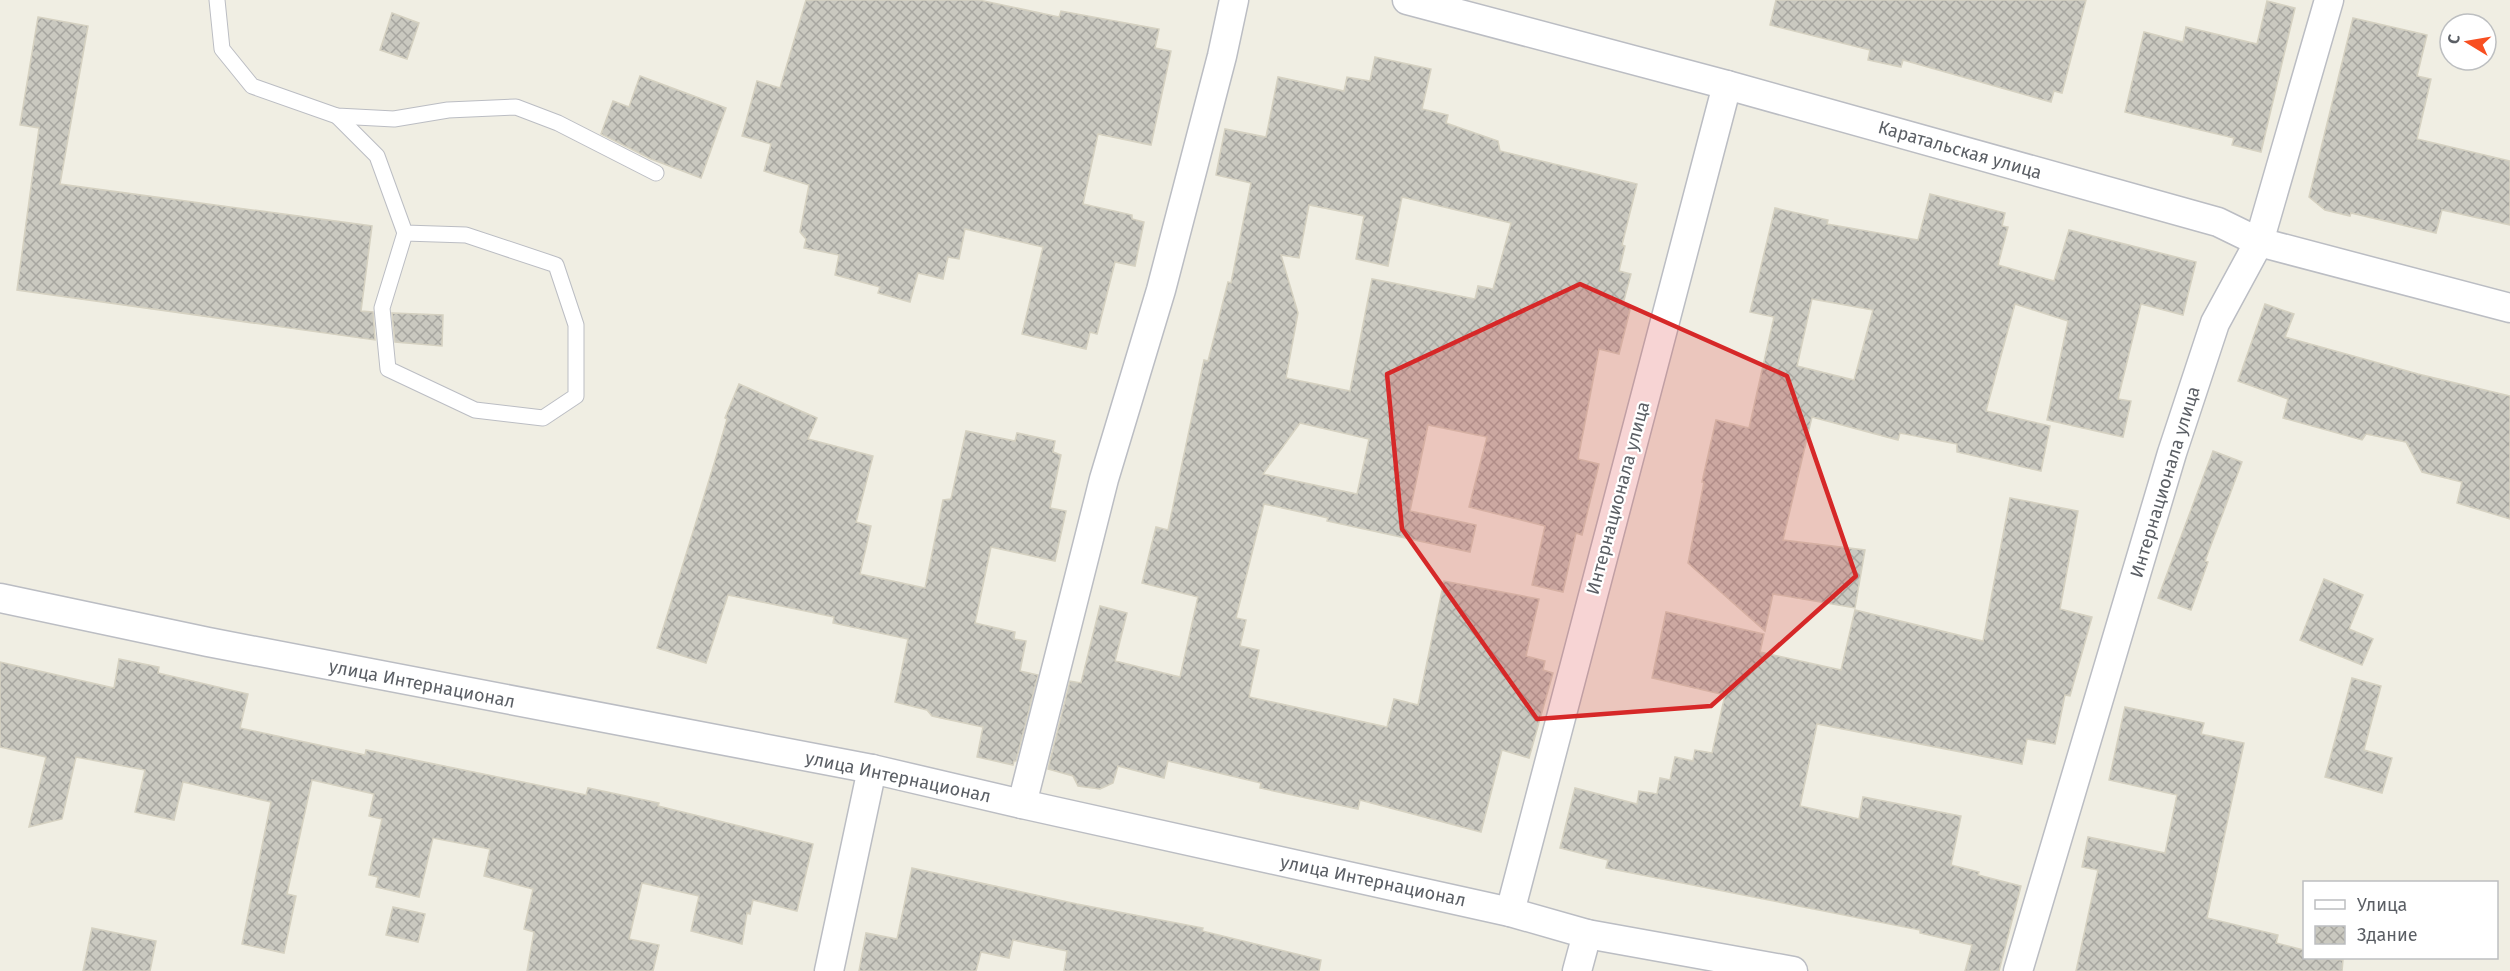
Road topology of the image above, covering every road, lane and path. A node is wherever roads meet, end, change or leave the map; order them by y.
1 (217, 0) edge
2 (1234, 0) edge
3 (1407, 0) edge
4 (2329, 0) edge
5 (1727, 85) junction
6 (337, 116) junction
7 (656, 173) dead end
8 (405, 233) junction
9 (2259, 242) junction
10 (2510, 308) edge
11 (0, 598) edge
12 (872, 769) junction
13 (1022, 804) junction
14 (1510, 912) junction
15 (1587, 933) junction
16 (829, 971) edge
17 (1577, 971) edge
18 (1793, 971) edge
19 (2018, 971) edge

1 - 6 lane
2 - 13 street
3 - 5 street, Каратальская улица
4 - 9 street, Интернационала улица
5 - 9 street, Каратальская улица
5 - 14 street, Интернационала улица
6 - 7 lane
6 - 8 lane
8 - 8 lane
9 - 10 street, Каратальская улица
9 - 19 street, Интернационала улица
11 - 12 street, улица Интернационал
12 - 13 street, улица Интернационал
12 - 16 street
13 - 14 street, улица Интернационал
14 - 15 street, улица Интернационал
15 - 17 street
15 - 18 street, улица Интернационал

